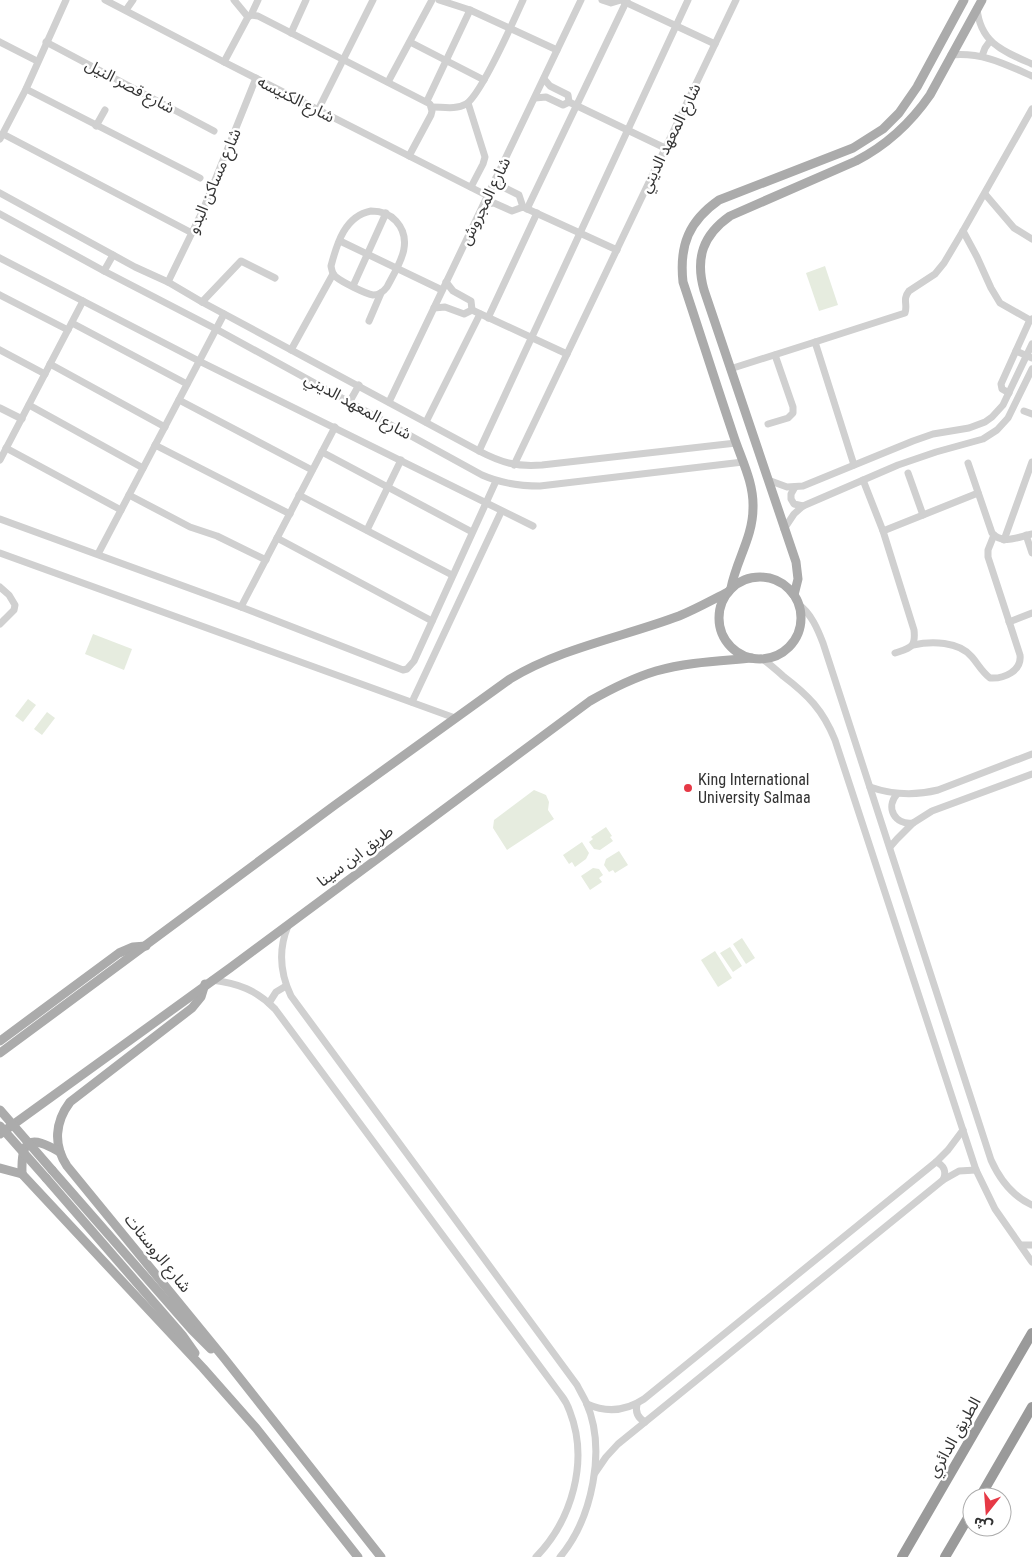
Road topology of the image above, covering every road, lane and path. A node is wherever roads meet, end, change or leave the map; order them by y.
1 (66, 0) edge
2 (105, 0) edge
3 (133, 0) edge
4 (234, 0) edge
5 (258, 0) edge
6 (306, 0) edge
7 (373, 0) edge
8 (432, 0) edge
9 (439, 0) edge
10 (523, 0) edge
11 (581, 0) edge
12 (602, 0) edge
13 (624, 0) edge
14 (688, 0) edge
15 (736, 0) edge
16 (964, 0) edge
17 (979, 4) edge
18 (126, 10) junction
19 (470, 10) junction
20 (250, 16) junction
21 (676, 26) junction
22 (509, 28) junction
23 (291, 32) junction
24 (942, 40) junction
25 (990, 41) junction
26 (0, 42) edge
27 (46, 42) junction
28 (410, 42) junction
29 (715, 44) junction
30 (558, 50) junction
31 (954, 51) junction
32 (982, 56) junction
33 (344, 59) junction
34 (446, 60) junction
35 (37, 61) junction
36 (224, 62) junction
37 (1032, 64) edge
38 (1032, 76) edge
39 (256, 78) junction
40 (544, 79) junction
41 (484, 80) junction
42 (388, 82) junction
43 (26, 89) junction
44 (535, 98) junction
45 (468, 103) junction
46 (429, 104) junction
47 (573, 104) junction
48 (1032, 109) edge
49 (105, 110) dead end
50 (318, 110) junction
51 (96, 126) junction
52 (214, 130) dead end
53 (627, 130) junction
54 (1, 137) edge
55 (666, 148) junction
56 (409, 156) junction
57 (200, 178) dead end
58 (496, 178) junction
59 (471, 188) junction
60 (0, 194) edge
61 (985, 194) junction
62 (488, 196) junction
63 (484, 204) junction
64 (525, 208) junction
65 (386, 213) junction
66 (537, 213) junction
67 (0, 214) edge
68 (964, 231) junction
69 (192, 233) junction
70 (580, 233) junction
71 (1032, 239) edge
72 (340, 242) junction
73 (617, 250) junction
74 (367, 254) junction
75 (113, 255) junction
76 (0, 258) edge
77 (397, 269) junction
78 (104, 271) junction
79 (333, 274) junction
80 (275, 278) dead end
81 (168, 282) junction
82 (446, 282) junction
83 (353, 286) junction
84 (442, 290) junction
85 (381, 293) junction
86 (0, 294) edge
87 (83, 301) junction
88 (202, 302) junction
89 (434, 308) junction
90 (472, 310) junction
91 (224, 314) junction
92 (480, 314) junction
93 (488, 318) junction
94 (1031, 319) edge
95 (369, 321) dead end
96 (72, 323) junction
97 (216, 329) junction
98 (68, 330) junction
99 (531, 338) junction
100 (815, 342) junction
101 (1032, 344) edge
102 (0, 350) edge
103 (291, 350) junction
104 (1016, 351) junction
105 (567, 354) junction
106 (775, 355) junction
107 (1029, 357) edge
108 (199, 361) junction
109 (50, 364) junction
110 (730, 369) junction
111 (1032, 369) edge
112 (45, 374) junction
113 (188, 384) junction
114 (359, 385) junction
115 (1009, 392) junction
116 (179, 400) junction
117 (350, 401) junction
118 (389, 402) junction
119 (29, 405) junction
120 (0, 408) edge
121 (1024, 411) dead end
122 (1032, 414) edge
123 (22, 419) junction
124 (426, 422) junction
125 (768, 424) dead end
126 (165, 427) junction
127 (335, 427) junction
128 (736, 443) junction
129 (155, 445) junction
130 (6, 448) junction
131 (479, 451) junction
132 (322, 452) junction
133 (0, 460) edge
134 (401, 460) junction
135 (743, 462) junction
136 (1032, 462) edge
137 (968, 463) dead end
138 (514, 465) junction
139 (854, 465) junction
140 (143, 468) junction
141 (312, 470) junction
142 (908, 473) dead end
143 (768, 480) junction
144 (863, 480) junction
145 (496, 481) junction
146 (388, 487) junction
147 (795, 487) junction
148 (978, 493) junction
149 (129, 495) junction
150 (299, 495) junction
151 (486, 504) junction
152 (803, 506) junction
153 (121, 510) junction
154 (501, 512) junction
155 (290, 514) junction
156 (923, 516) junction
157 (0, 519) edge
158 (533, 526) dead end
159 (366, 530) junction
160 (784, 530) junction
161 (883, 531) junction
162 (472, 532) junction
163 (994, 534) junction
164 (1029, 534) edge
165 (277, 538) junction
166 (1004, 540) junction
167 (0, 553) edge
168 (1032, 553) edge
169 (98, 554) junction
170 (266, 560) junction
171 (452, 575) junction
172 (0, 587) edge
173 (729, 590) junction
174 (794, 595) junction
175 (799, 605) junction
176 (242, 607) junction
177 (1032, 613) edge
178 (432, 621) junction
179 (1009, 622) junction
180 (0, 624) edge
181 (913, 645) junction
182 (895, 653) dead end
183 (756, 658) junction
184 (412, 702) junction
185 (454, 718) junction
186 (1032, 754) edge
187 (1032, 774) edge
188 (870, 787) junction
189 (897, 794) junction
190 (913, 823) junction
191 (890, 847) junction
192 (289, 923) junction
193 (146, 946) junction
194 (208, 982) junction
195 (286, 986) junction
196 (269, 1003) junction
197 (0, 1040) edge
198 (0, 1053) edge
199 (0, 1110) edge
200 (0, 1126) edge
201 (963, 1130) junction
202 (0, 1134) edge
203 (60, 1152) junction
204 (936, 1162) junction
205 (0, 1168) edge
206 (976, 1170) junction
207 (22, 1174) junction
208 (943, 1180) junction
209 (1032, 1205) edge
210 (1022, 1245) junction
211 (1032, 1245) edge
212 (1032, 1262) edge
213 (1032, 1333) edge
214 (224, 1358) junction
215 (203, 1368) junction
216 (587, 1404) junction
217 (637, 1404) junction
218 (1032, 1407) edge
219 (646, 1422) junction
220 (595, 1473) junction
221 (986, 1487) edge
222 (962, 1528) edge
223 (358, 1557) edge
224 (381, 1557) edge
225 (536, 1557) edge
226 (560, 1557) edge
227 (902, 1557) edge
228 (945, 1557) edge

1 - 27 street
2 - 18 street, شارع الكنيسه
3 - 18 street
4 - 20 street
5 - 20 street
6 - 23 street
7 - 33 street
8 - 28 street
9 - 19 street
10 - 22 street
11 - 30 street, شارع المجروش
12 - 13 street
13 - 21 street
13 - 47 street
14 - 21 street
15 - 29 street, شارع المعهد الديني
16 - 24 main road
17 - 25 street
17 - 31 main road
18 - 36 street, شارع الكنيسه
19 - 22 street
19 - 34 street
20 - 23 street
20 - 36 street
21 - 29 street
21 - 53 street
22 - 30 street
22 - 41 street
23 - 33 street
24 - 31 main road
24 - 128 main road
25 - 32 street
25 - 37 street
26 - 35 street
27 - 35 street
27 - 52 street, شارع قصر النيل
28 - 34 street
28 - 42 street
29 - 55 street, شارع المعهد الديني
30 - 40 street, شارع المجروش
31 - 32 street
31 - 110 main road
32 - 38 street
33 - 42 street
33 - 50 street
34 - 41 street
34 - 46 street
35 - 43 street
36 - 39 street, شارع الكنيسه
39 - 50 street, شارع الكنيسه
39 - 69 street, شارع مساكن البدو
40 - 44 street, شارع المجروش
40 - 47 street
41 - 45 street
42 - 46 street
43 - 51 street
43 - 54 street
44 - 47 street
44 - 58 street, شارع المجروش
45 - 46 street
45 - 59 street
46 - 56 street
47 - 53 street
47 - 64 street
48 - 61 street
49 - 51 street
50 - 56 street, شارع الكنيسه
51 - 57 street
53 - 55 street
53 - 70 street
54 - 69 street
55 - 73 street, شارع المعهد الديني
56 - 59 street, شارع الكنيسه
58 - 62 street, شارع المجروش
58 - 64 street
59 - 62 street, شارع الكنيسه
60 - 75 street, شارع المعهد الديني
61 - 68 street
61 - 71 street
62 - 63 street, شارع المجروش
63 - 64 street
63 - 82 street, شارع المجروش
64 - 66 street
65 - 72 street
65 - 74 street
65 - 77 street
66 - 70 street
66 - 93 street
67 - 78 street, شارع المعهد الديني
68 - 94 street
68 - 100 street
69 - 81 street, شارع مساكن البدو
70 - 73 street
70 - 99 street
72 - 74 street
72 - 79 street
73 - 105 street, شارع المعهد الديني
74 - 77 street
74 - 83 street
75 - 78 street
75 - 81 street, شارع المعهد الديني
76 - 87 street
77 - 84 street
77 - 85 street
78 - 97 street, شارع المعهد الديني
79 - 83 street
79 - 103 street
80 - 88 street
81 - 88 street, شارع المعهد الديني
82 - 84 street, شارع المجروش
82 - 90 street
83 - 85 street
84 - 89 street, شارع المجروش
85 - 95 street
86 - 98 street
87 - 96 street
87 - 108 street
88 - 91 street, شارع المعهد الديني
89 - 90 street
89 - 118 street, شارع المجروش
90 - 92 street
91 - 97 street
91 - 103 street, شارع المعهد الديني
92 - 93 street
92 - 124 street
93 - 99 street
94 - 104 street
96 - 98 street
96 - 113 street
97 - 108 street
97 - 117 street, شارع المعهد الديني
98 - 109 street
99 - 105 street
99 - 131 street
100 - 106 street
100 - 139 street
101 - 107 street
102 - 112 street
103 - 114 street, شارع المعهد الديني
104 - 107 street
104 - 115 street
105 - 138 street, شارع المعهد الديني
106 - 110 street
106 - 125 street
107 - 115 street
108 - 113 street
108 - 127 street
109 - 112 street
109 - 126 street
110 - 143 main road
111 - 144 street
112 - 119 street
113 - 116 street
114 - 117 street
114 - 118 street, شارع المعهد الديني
115 - 139 street
116 - 126 street
116 - 141 street
117 - 145 street, شارع المعهد الديني
118 - 124 street, شارع المعهد الديني
119 - 123 street
119 - 140 street
120 - 123 street
121 - 122 street
123 - 130 street
124 - 131 street, شارع المعهد الديني
126 - 129 street
127 - 132 street
127 - 134 street
128 - 135 main road
128 - 138 street, شارع المعهد الديني
129 - 140 street
129 - 155 street
130 - 133 street
130 - 153 street
131 - 138 street, شارع المعهد الديني
132 - 141 street
132 - 146 street
134 - 146 street
134 - 151 street
135 - 145 street, شارع المعهد الديني
135 - 173 main road
136 - 166 street
137 - 148 street
139 - 147 street
140 - 149 street
141 - 150 street
142 - 156 street
143 - 147 street
143 - 160 main road
144 - 152 street
144 - 161 street
145 - 151 street
146 - 159 street
146 - 162 street
147 - 152 street
148 - 156 street
148 - 163 street
149 - 153 street
149 - 170 street
150 - 155 street
150 - 159 street
151 - 154 street
151 - 162 street
152 - 160 street
153 - 169 street
154 - 158 street
154 - 184 street
155 - 165 street
156 - 161 street
157 - 169 street
159 - 171 street
160 - 174 main road
161 - 181 street
162 - 171 street
163 - 166 street
163 - 179 street
164 - 166 street
164 - 168 street
165 - 170 street
165 - 178 street
167 - 184 street
169 - 176 street
170 - 176 street
171 - 178 street
172 - 180 street
173 - 174 main road
173 - 183 main road
173 - 185 main road
174 - 175 main road
175 - 183 main road
175 - 188 street
176 - 178 street
177 - 179 street
179 - 181 street
181 - 182 street
183 - 192 main road, طريق ابن سينا
183 - 201 street
184 - 185 street
185 - 193 main road
186 - 189 street
187 - 190 street
188 - 189 street
188 - 191 street
189 - 190 street
190 - 191 street
191 - 209 street
192 - 194 main road, طريق ابن سينا
192 - 195 street
193 - 197 main road
193 - 198 main road
194 - 196 street
194 - 202 main road, طريق ابن سينا
194 - 203 main road, شارع الروستات
195 - 196 street
195 - 216 street
196 - 225 street
199 - 214 main road, bridge
200 - 215 main road, bridge
201 - 204 street
201 - 206 street
203 - 207 main road
203 - 214 main road, شارع الروستات
204 - 208 street
204 - 217 street
205 - 207 main road
206 - 208 street
206 - 210 street
207 - 215 main road
208 - 219 street
210 - 211 street
210 - 212 street
213 - 227 highway, الطريق الدائري
214 - 224 main road, شارع الروستات
215 - 223 main road
216 - 217 street
216 - 220 street
217 - 219 street
218 - 221 highway
219 - 220 street
220 - 226 street
222 - 228 highway

